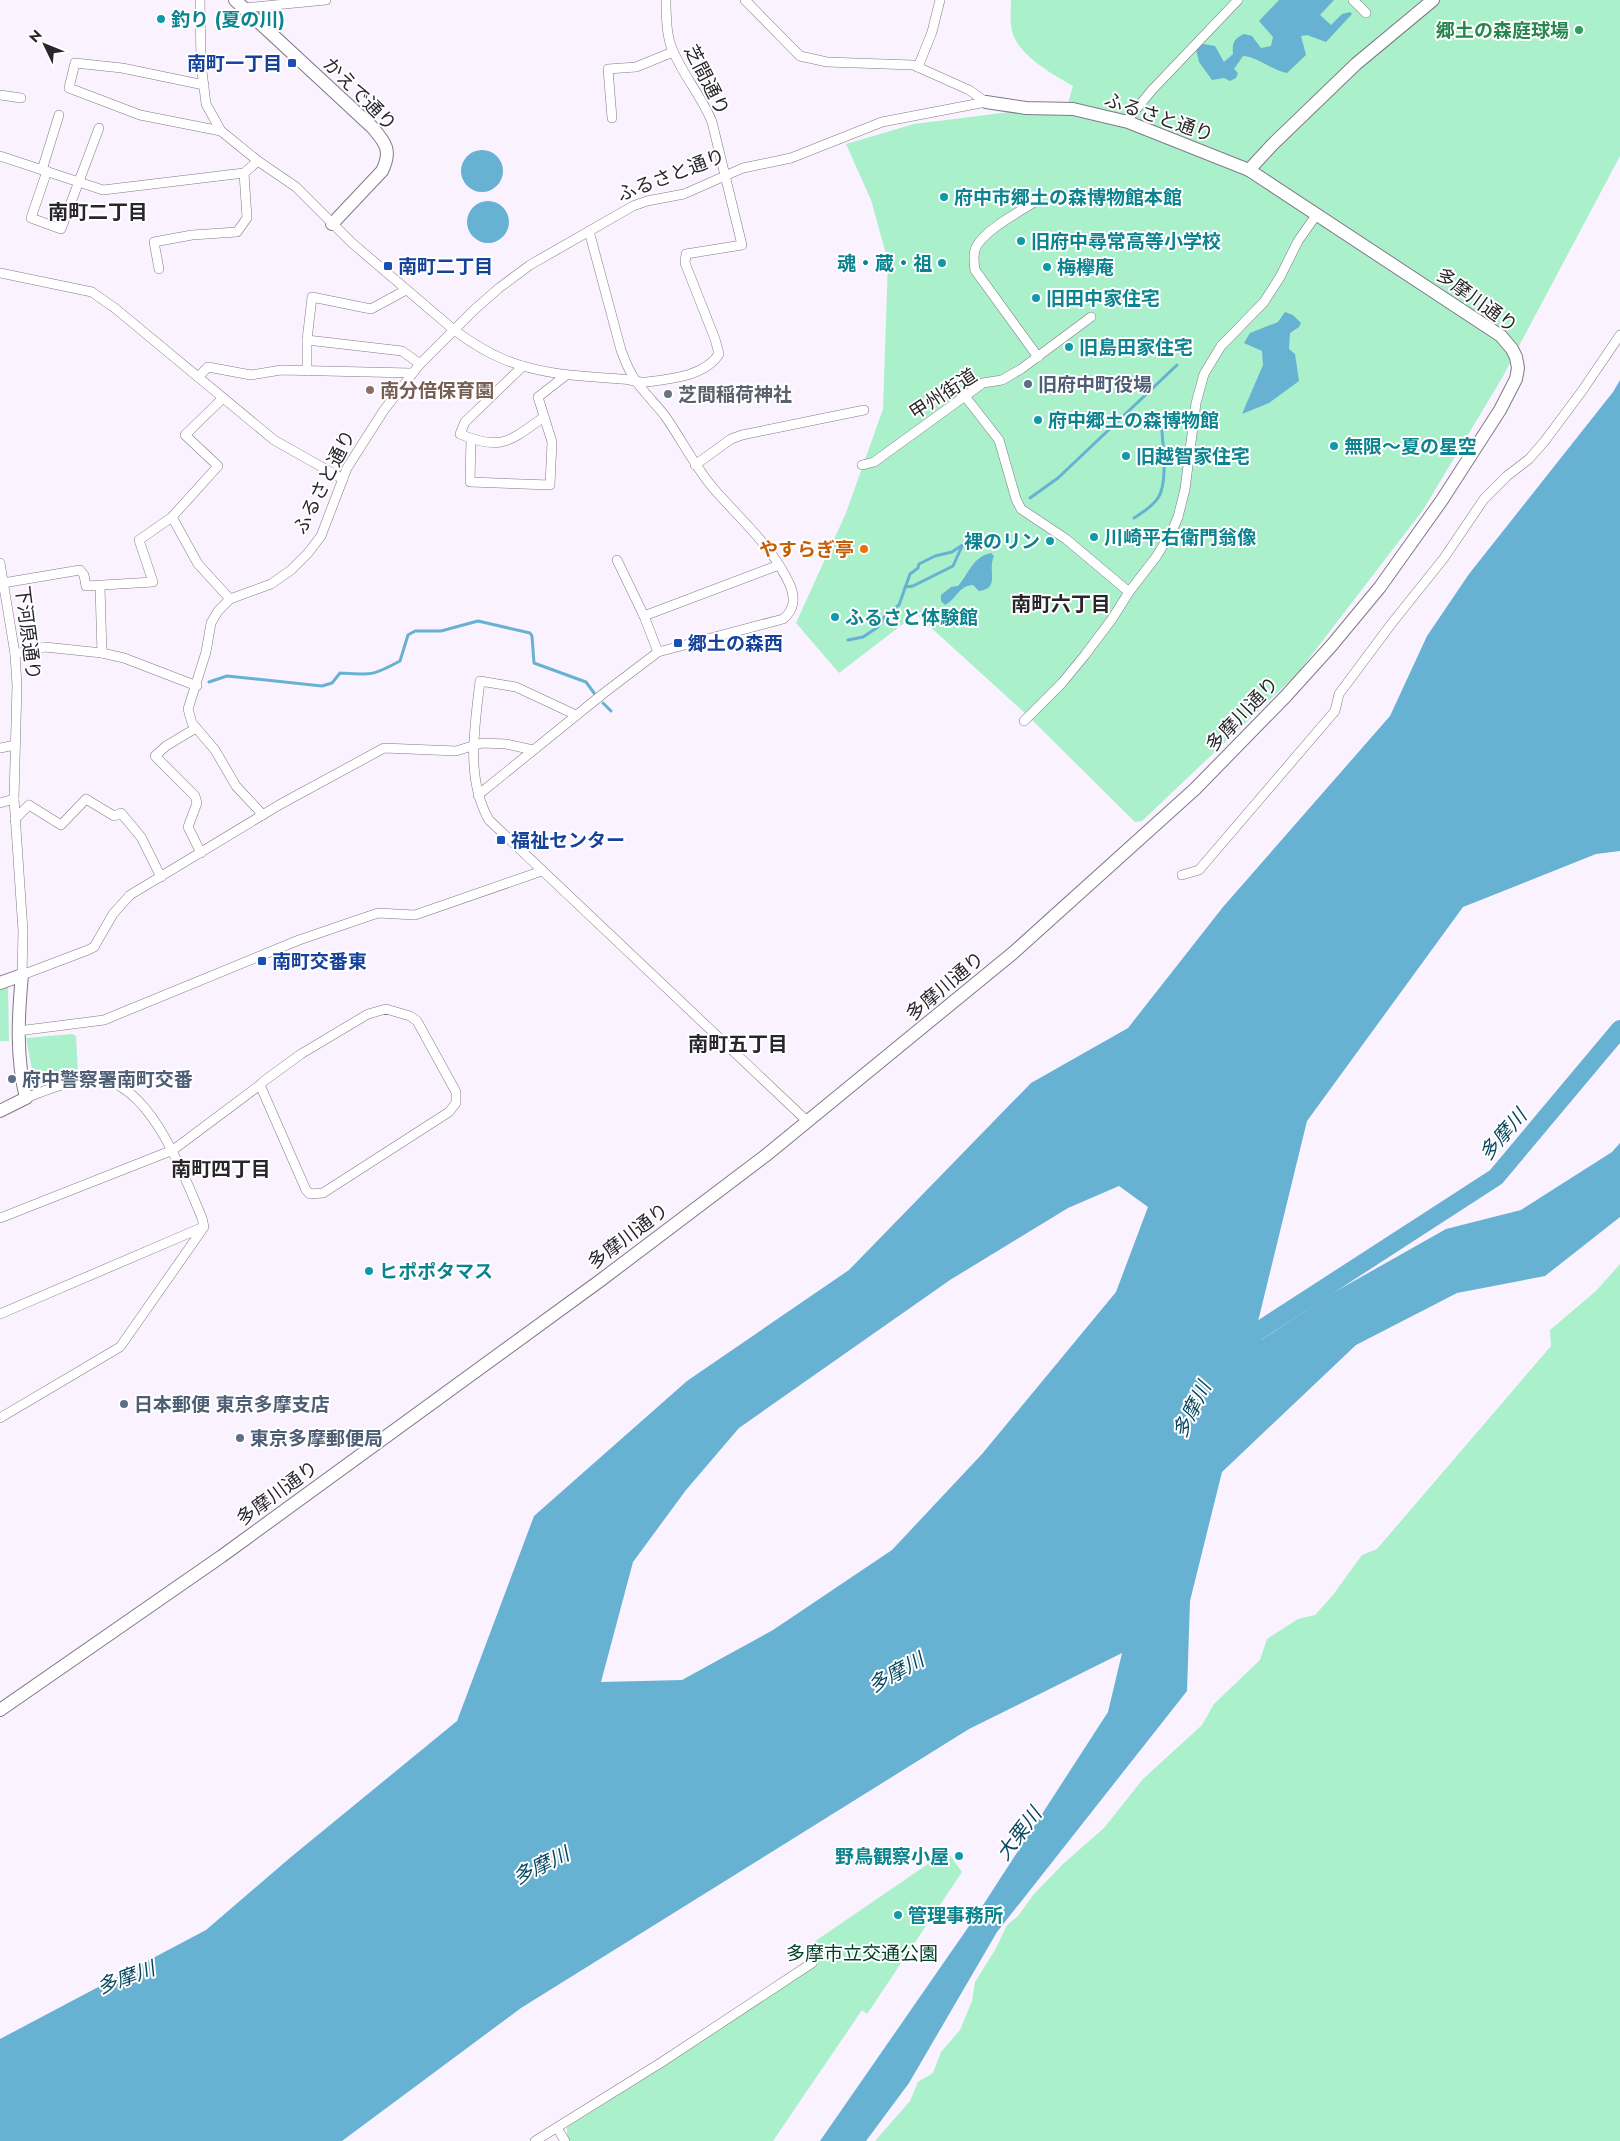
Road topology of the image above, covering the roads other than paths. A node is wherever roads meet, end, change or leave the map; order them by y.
1 (200, 0) edge
2 (326, 0) edge
3 (666, 0) edge
4 (745, 0) edge
5 (940, 0) edge
6 (1238, 0) edge
7 (1353, 0) edge
8 (1433, 0) edge
9 (240, 4) edge
10 (1366, 12) dead end
11 (674, 52) junction
12 (918, 67) junction
13 (204, 85) junction
14 (0, 95) edge
15 (21, 98) dead end
16 (986, 102) junction
17 (59, 115) dead end
18 (612, 118) dead end
19 (1129, 118) dead end
20 (99, 128) dead end
21 (221, 131) junction
22 (0, 156) edge
23 (258, 161) junction
24 (44, 170) junction
25 (1249, 170) junction
26 (244, 173) junction
27 (725, 175) junction
28 (80, 182) junction
29 (1036, 201) dead end
30 (1317, 214) junction
31 (332, 224) junction
32 (589, 232) junction
33 (158, 269) dead end
34 (0, 273) edge
35 (406, 290) junction
36 (1091, 317) dead end
37 (454, 330) junction
38 (1620, 335) edge
39 (307, 340) junction
40 (1038, 357) junction
41 (420, 364) junction
42 (523, 366) junction
43 (307, 371) junction
44 (411, 373) junction
45 (564, 376) junction
46 (198, 377) junction
47 (635, 381) junction
48 (964, 395) junction
49 (223, 398) junction
50 (864, 410) dead end
51 (544, 417) junction
52 (471, 439) junction
53 (695, 465) junction
54 (862, 465) dead end
55 (343, 479) junction
56 (172, 516) junction
57 (617, 560) dead end
58 (0, 563) edge
59 (779, 565) junction
60 (3, 583) junction
61 (100, 586) junction
62 (1129, 592) junction
63 (230, 599) junction
64 (3, 606) edge
65 (644, 616) junction
66 (658, 652) junction
67 (102, 653) junction
68 (15, 654) junction
69 (197, 686) junction
70 (576, 715) junction
71 (1024, 722) dead end
72 (196, 728) junction
73 (15, 746) junction
74 (475, 747) junction
75 (0, 748) edge
76 (533, 750) junction
77 (478, 795) junction
78 (14, 799) junction
79 (0, 803) edge
80 (263, 815) junction
81 (15, 819) junction
82 (201, 853) junction
83 (542, 871) junction
84 (1182, 875) dead end
85 (161, 877) junction
86 (22, 975) junction
87 (0, 983) edge
88 (18, 1031) junction
89 (260, 1085) junction
90 (26, 1098) junction
91 (0, 1110) edge
92 (807, 1121) junction
93 (173, 1150) junction
94 (0, 1218) edge
95 (204, 1227) junction
96 (0, 1314) edge
97 (0, 1418) edge
98 (0, 1710) edge
99 (812, 1962) dead end
100 (557, 2128) junction
101 (535, 2141) edge
102 (565, 2141) edge

1 - 13 street
2 - 9 street
3 - 11 street, 芝間通り
4 - 12 street
5 - 12 street
6 - 19 street
7 - 10 street
8 - 25 street
9 - 31 street, かえで通り
11 - 18 street
11 - 27 street, 芝間通り
12 - 16 street
13 - 21 street
13 - 21 street
14 - 15 street
16 - 25 street, ふるさと通り
16 - 27 street, ふるさと通り
17 - 24 street
20 - 28 street
21 - 23 street
22 - 24 street
23 - 26 street
23 - 31 street
24 - 28 street
24 - 28 street
25 - 30 street, 多摩川通り
26 - 28 street
26 - 33 street
27 - 32 street, ふるさと通り
27 - 47 street, 芝間通り
29 - 40 street
30 - 62 street
30 - 92 street, 多摩川通り
31 - 35 street
32 - 37 street, ふるさと通り
32 - 47 street
34 - 46 street
35 - 37 street
35 - 39 street
36 - 40 street, 甲州街道
37 - 41 street, ふるさと通り
37 - 42 street
38 - 84 street
39 - 41 street
39 - 43 street
40 - 48 street, 甲州街道
41 - 44 street, ふるさと通り
42 - 45 street
42 - 52 street
43 - 44 street
43 - 46 street
44 - 55 street, ふるさと通り
45 - 47 street
45 - 51 street
46 - 49 street
47 - 53 street
48 - 54 street, 甲州街道
48 - 62 street
49 - 55 street
49 - 56 street
50 - 53 street
51 - 52 street
51 - 52 street
53 - 59 street
55 - 63 street, ふるさと通り
56 - 61 street
56 - 63 street
57 - 65 street
58 - 60 street, 下河原通り
59 - 65 street
59 - 66 street
60 - 61 street
60 - 64 street, 下河原通り
61 - 67 street
62 - 71 street
63 - 69 street
64 - 68 street, 下河原通り
65 - 66 street
66 - 70 street
67 - 68 street
67 - 69 street
68 - 73 street, 下河原通り
69 - 72 street
70 - 74 street
70 - 76 street
72 - 80 street
72 - 82 street
73 - 75 street
73 - 78 street, 下河原通り
74 - 76 street
74 - 77 street
74 - 80 street
76 - 77 street
77 - 83 street
78 - 79 street
78 - 81 street, 下河原通り
80 - 82 street
81 - 85 street
81 - 86 street, 下河原通り
82 - 85 street
83 - 88 street
83 - 92 street
85 - 86 street
86 - 87 street
86 - 88 street, 下河原通り
88 - 90 street, 下河原通り
89 - 89 street
89 - 93 street
90 - 91 street
90 - 93 street
92 - 98 street, 多摩川通り
93 - 94 street
93 - 95 street
95 - 96 street
95 - 97 street
99 - 100 street
100 - 101 street
100 - 102 street

